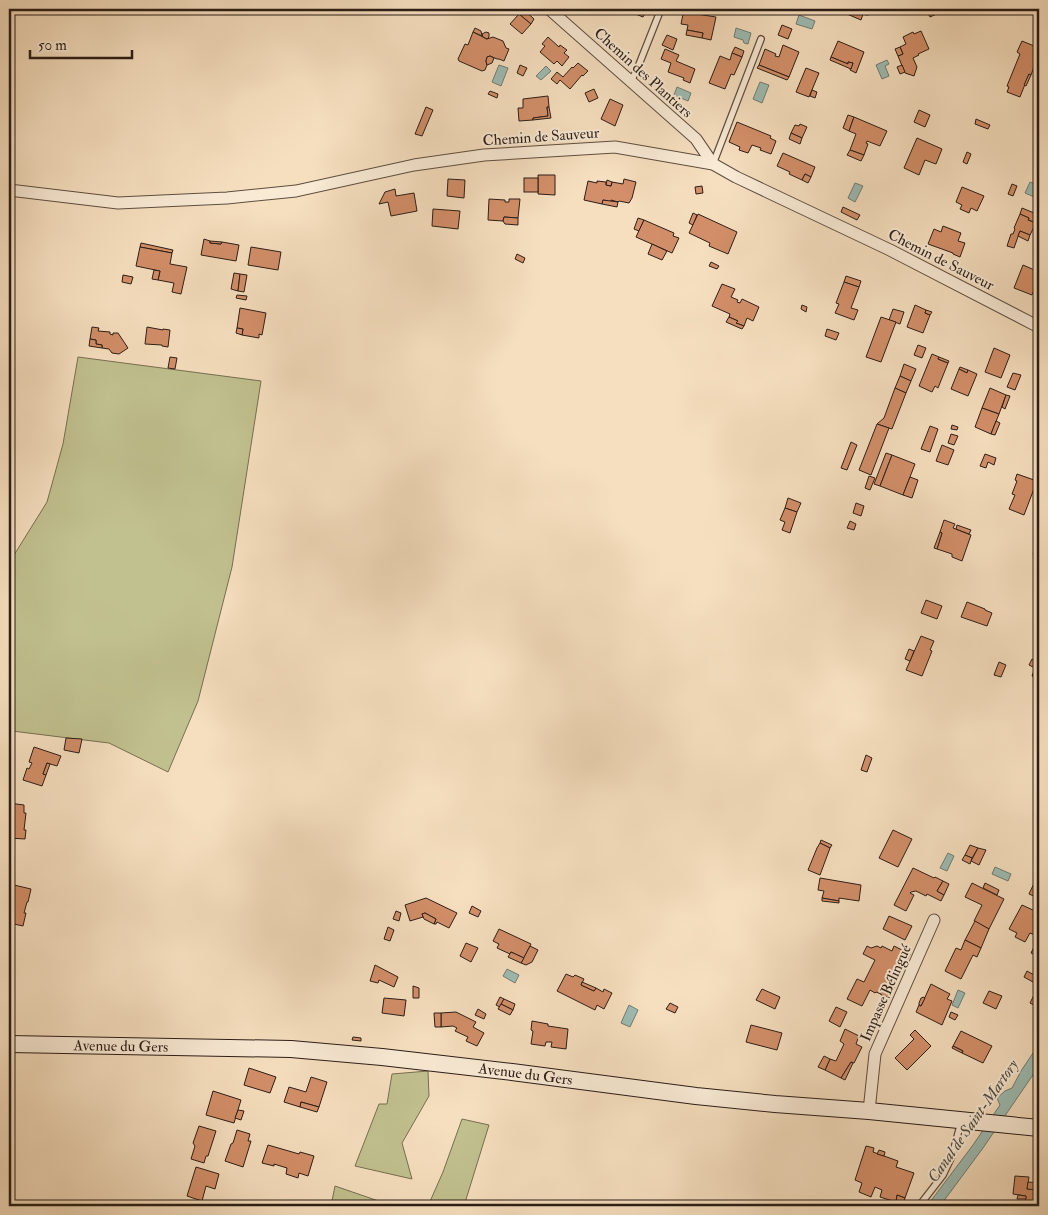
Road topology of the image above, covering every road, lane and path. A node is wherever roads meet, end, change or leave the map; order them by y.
1 (549, 9) edge
2 (661, 9) edge
3 (762, 39) dead end
4 (630, 82) junction
5 (713, 164) junction
6 (9, 190) edge
7 (1039, 327) edge
8 (934, 920) dead end
9 (9, 1044) edge
10 (869, 1111) junction
11 (962, 1120) junction
12 (1039, 1128) edge
13 (919, 1206) edge

1 - 4 street, Chemin des Plantiers
2 - 4 lane
3 - 5 lane
4 - 5 street, Chemin des Plantiers
5 - 6 street, Chemin de Sauveur
5 - 7 street, Chemin de Sauveur
8 - 10 street, Impasse Bélingué
9 - 10 main road, Avenue du Gers
10 - 11 main road, Avenue du Gers
11 - 12 main road, Avenue du Gers
11 - 13 lane

